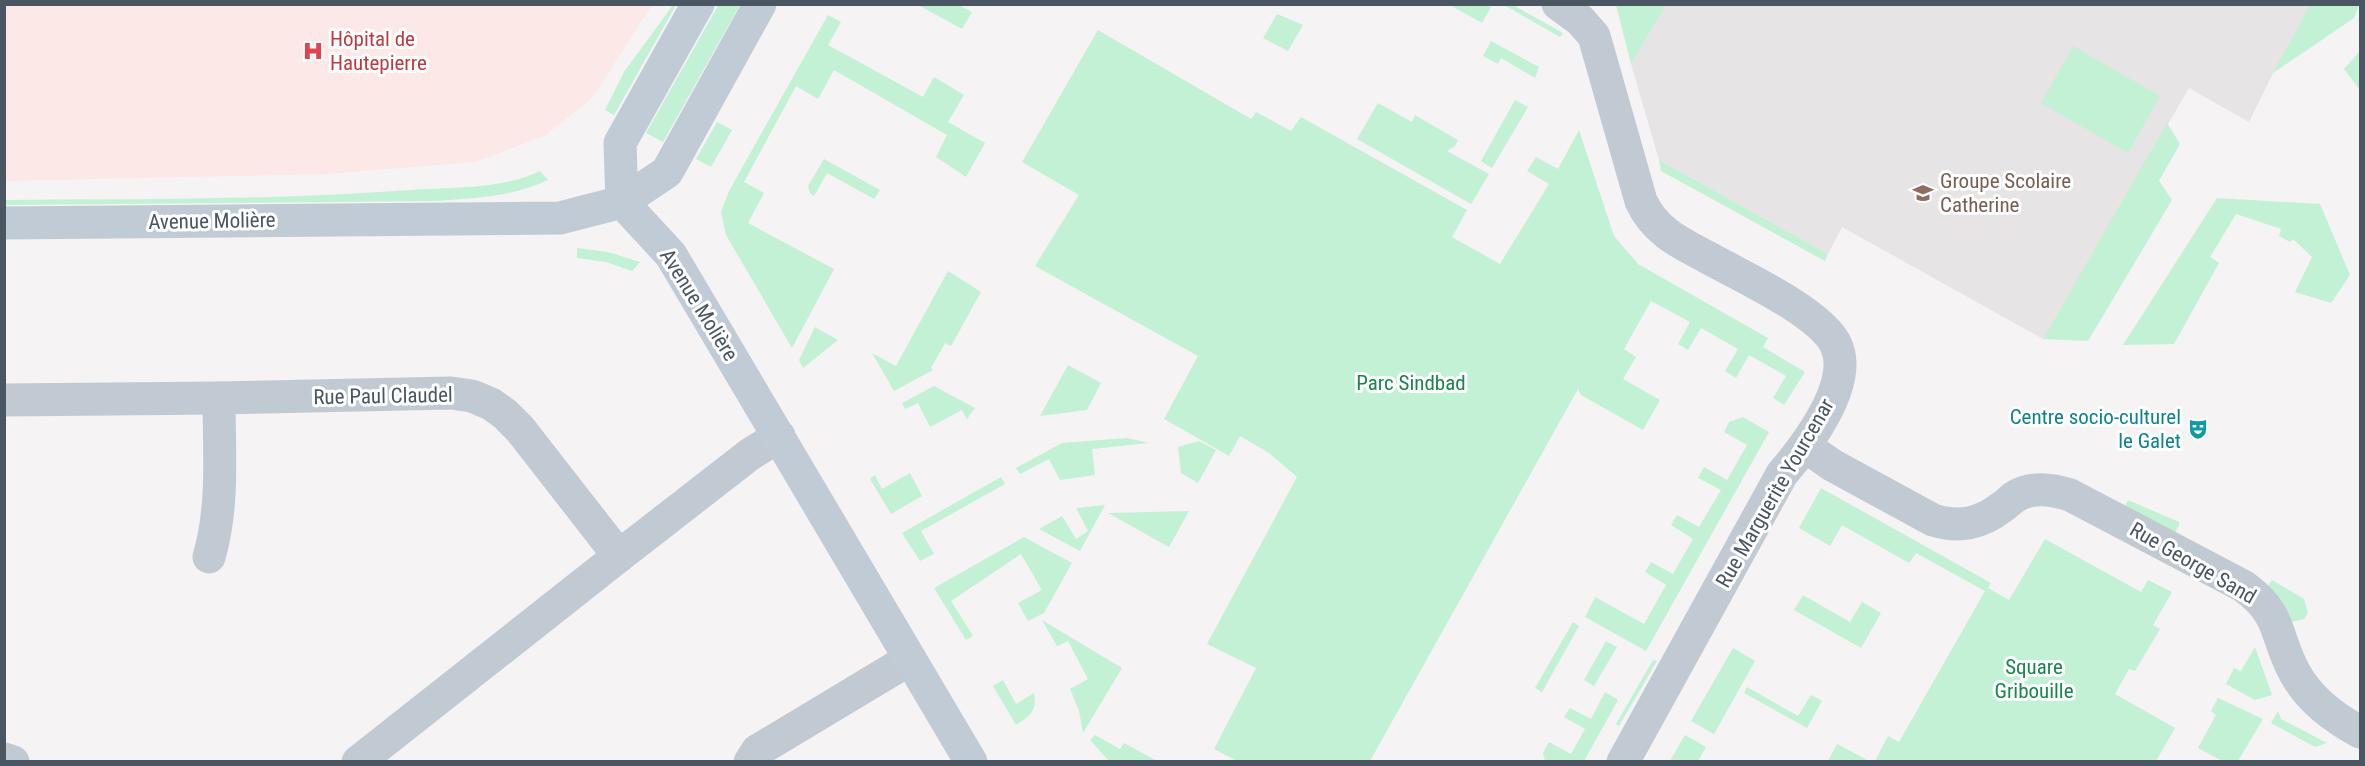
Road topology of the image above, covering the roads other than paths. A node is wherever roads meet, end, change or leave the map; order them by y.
1 (698, 4) edge
2 (760, 4) edge
3 (1558, 4) edge
4 (622, 202) junction
5 (4, 223) edge
6 (219, 398) junction
7 (4, 400) edge
8 (779, 436) junction
9 (1805, 446) junction
10 (619, 556) junction
11 (209, 557) dead end
12 (910, 659) junction
13 (2361, 732) edge
14 (4, 759) edge
15 (13, 762) edge
16 (358, 762) edge
17 (750, 762) edge
18 (971, 762) edge
19 (1623, 762) edge

1 - 4 street
2 - 4 street
3 - 9 street, Rue Marguerite Yourcenar
4 - 5 street, Avenue Molière
4 - 8 street, Avenue Molière
6 - 7 street, Rue Paul Claudel
6 - 10 street, Rue Paul Claudel
6 - 11 street
8 - 10 street
8 - 12 street, Avenue Molière
9 - 13 street, Rue George Sand
9 - 19 street, Rue Marguerite Yourcenar
10 - 16 street
12 - 17 street
12 - 18 street, Avenue Molière
14 - 15 street

